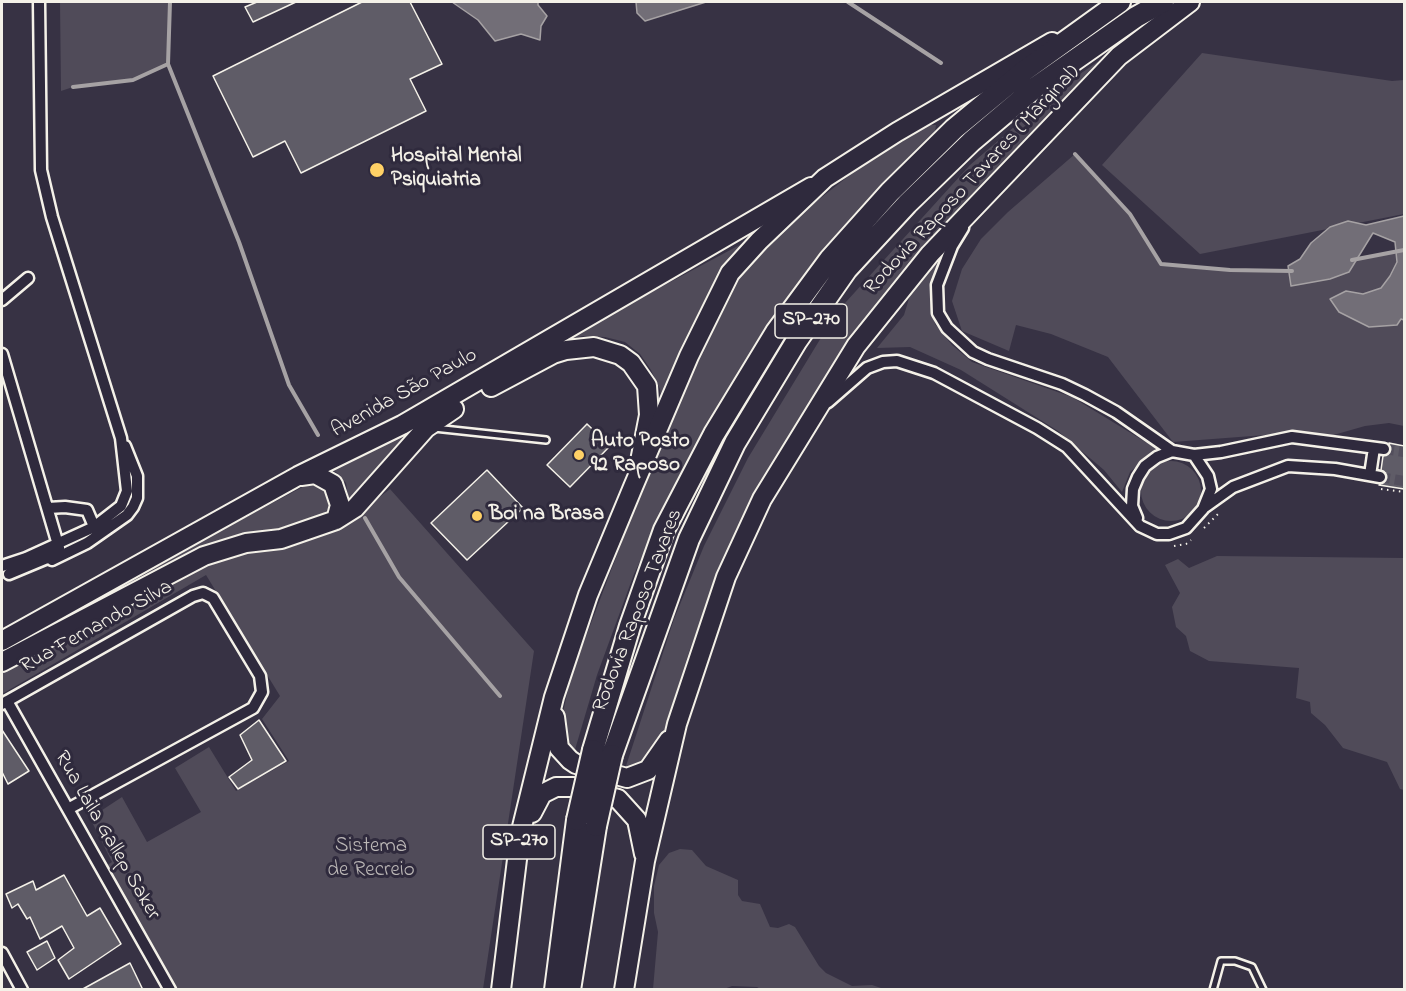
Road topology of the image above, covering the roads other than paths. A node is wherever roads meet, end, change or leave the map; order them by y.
1 (39, 2) edge
2 (1163, 2) edge
3 (1190, 2) edge
4 (1118, 3) edge
5 (825, 178) junction
6 (980, 200) junction
7 (28, 278) dead end
8 (2, 300) edge
9 (2, 354) edge
10 (812, 416) junction
11 (426, 428) junction
12 (546, 440) dead end
13 (1172, 451) junction
14 (1194, 455) junction
15 (298, 476) junction
16 (637, 477) junction
17 (48, 508) junction
18 (1203, 509) junction
19 (336, 520) junction
20 (1140, 526) junction
21 (95, 532) junction
22 (57, 544) junction
23 (4, 572) edge
24 (52, 611) junction
25 (2, 633) edge
26 (2, 641) edge
27 (2, 662) edge
28 (554, 698) junction
29 (4, 703) edge
30 (677, 724) junction
31 (68, 809) junction
32 (520, 835) junction
33 (645, 861) junction
34 (2, 953) edge
35 (22, 990) edge
36 (170, 990) edge
37 (501, 990) edge
38 (555, 990) edge
39 (570, 990) edge
40 (624, 990) edge
41 (1213, 990) edge
42 (1263, 990) edge

1 - 21 street
2 - 39 highway, Rodovia Raposo Tavares / SP-270, bridge
3 - 6 main road, Rodovia Raposo Tavares (Marginal) / SP-270
4 - 5 main road, Rodovia Raposo Tavares (Marginal) / SP-270
4 - 38 highway, Rodovia Raposo Tavares / SP-270, bridge
5 - 15 main road, Avenida São Paulo
5 - 16 main road, Rodovia Raposo Tavares (Marginal) / SP-270
6 - 10 main road, Rodovia Raposo Tavares (Marginal) / SP-270
6 - 13 street
7 - 8 street
9 - 17 street
10 - 20 street
10 - 30 main road, Rodovia Raposo Tavares (Marginal) / SP-270
11 - 12 lane
11 - 16 main road, Avenida São Paulo
11 - 19 main road, Avenida São Paulo
13 - 14 street
13 - 20 street
14 - 18 street
14 - 18 street
15 - 19 main road
15 - 24 main road, Avenida São Paulo
16 - 28 main road, Rodovia Raposo Tavares (Marginal) / SP-270
17 - 21 street
17 - 22 street
18 - 20 street
19 - 27 main road, Avenida São Paulo
21 - 22 street
21 - 23 street
22 - 23 street
24 - 25 street
24 - 26 main road, Avenida São Paulo
28 - 30 main road
28 - 32 main road, Rodovia Raposo Tavares (Marginal) / SP-270
29 - 31 street, Rua Laila Gallep Saker
29 - 31 street, Rua Fernando Silva
30 - 33 main road, Rodovia Raposo Tavares (Marginal) / SP-270
31 - 36 street, Rua Laila Gallep Saker
32 - 33 main road
32 - 37 main road, Rodovia Raposo Tavares (Marginal) / SP-270
33 - 40 main road, Rodovia Raposo Tavares (Marginal) / SP-270
34 - 35 street
41 - 42 lane

